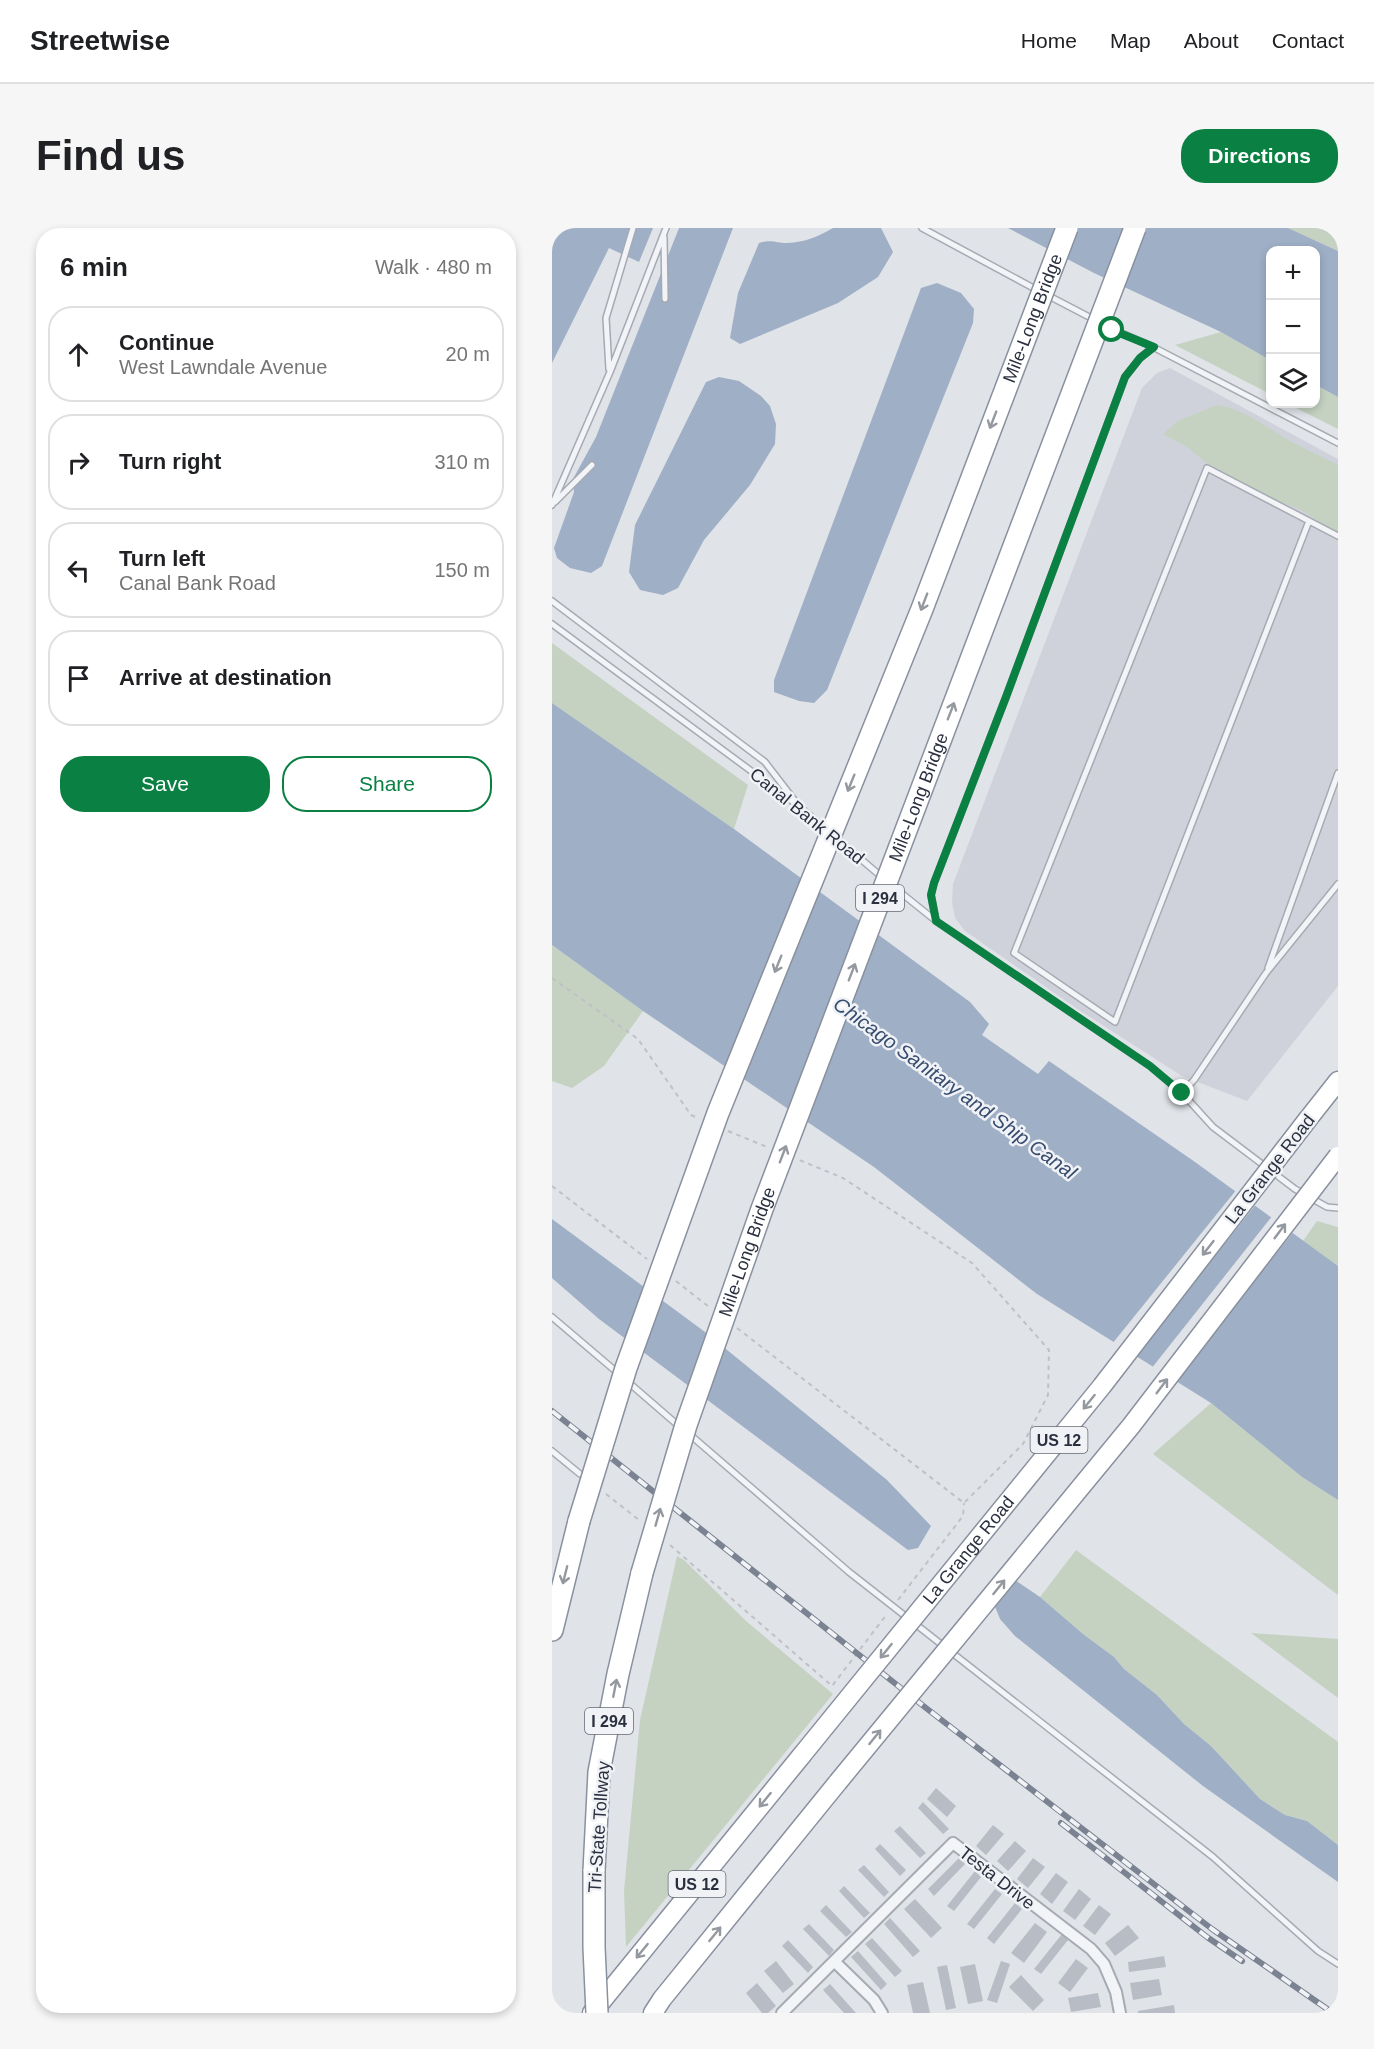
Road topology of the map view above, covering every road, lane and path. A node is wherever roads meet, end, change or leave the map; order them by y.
1 (633, 228) edge
2 (922, 228) edge
3 (1066, 228) edge
4 (1135, 228) edge
5 (665, 230) edge
6 (665, 299) dead end
7 (1154, 347) junction
8 (610, 372) junction
9 (1338, 443) edge
10 (592, 465) dead end
11 (552, 505) edge
12 (1309, 521) junction
13 (1338, 536) edge
14 (552, 601) edge
15 (552, 624) edge
16 (1338, 773) edge
17 (800, 807) junction
18 (1338, 884) edge
19 (936, 921) junction
20 (1266, 973) junction
21 (552, 978) edge
22 (1338, 1082) edge
23 (1182, 1093) junction
24 (702, 1120) dead end
25 (723, 1129) dead end
26 (767, 1147) dead end
27 (789, 1156) dead end
28 (1338, 1156) edge
29 (552, 1186) edge
30 (1338, 1208) edge
31 (648, 1260) dead end
32 (676, 1281) dead end
33 (714, 1310) dead end
34 (552, 1317) edge
35 (732, 1324) dead end
36 (552, 1451) edge
37 (580, 1474) dead end
38 (607, 1494) dead end
39 (964, 1503) junction
40 (641, 1522) dead end
41 (668, 1543) dead end
42 (642, 1573) joint
43 (893, 1606) junction
44 (552, 1630) edge
45 (835, 1962) junction
46 (1338, 1964) edge
47 (592, 2013) edge
48 (597, 2013) edge
49 (653, 2013) edge
50 (782, 2013) edge
51 (882, 2013) edge
52 (1120, 2013) edge

1 - 8 lane
2 - 7 lane
3 -> 44 highway, Mile-Long Bridge, bridge
42 -> 4 highway, Mile-Long Bridge / I 294, bridge
5 - 6 lane
5 - 8 lane
7 - 9 lane
7 - 19 lane
8 - 11 lane
10 - 11 lane
12 - 12 lane
12 - 13 lane
14 - 17 lane
15 - 17 lane, Canal Bank Road
16 - 20 lane
17 - 19 lane, Canal Bank Road
18 - 20 lane
19 - 23 lane, Canal Bank Road
20 - 23 lane
21 - 24 path
22 -> 47 highway, La Grange Road / US 12, bridge
23 - 30 lane, Canal Bank Road
25 - 26 path
27 - 39 path
49 -> 28 highway, US 12, bridge
29 - 31 path
32 - 33 path
34 - 43 lane
35 - 39 path
36 - 37 lane
38 - 40 path
39 - 43 path
41 - 43 path
48 -> 42 highway, Tri-State Tollway / I 294, bridge
43 - 46 lane
45 - 50 street, Testa Drive
45 - 51 street
45 - 52 street, Testa Drive

